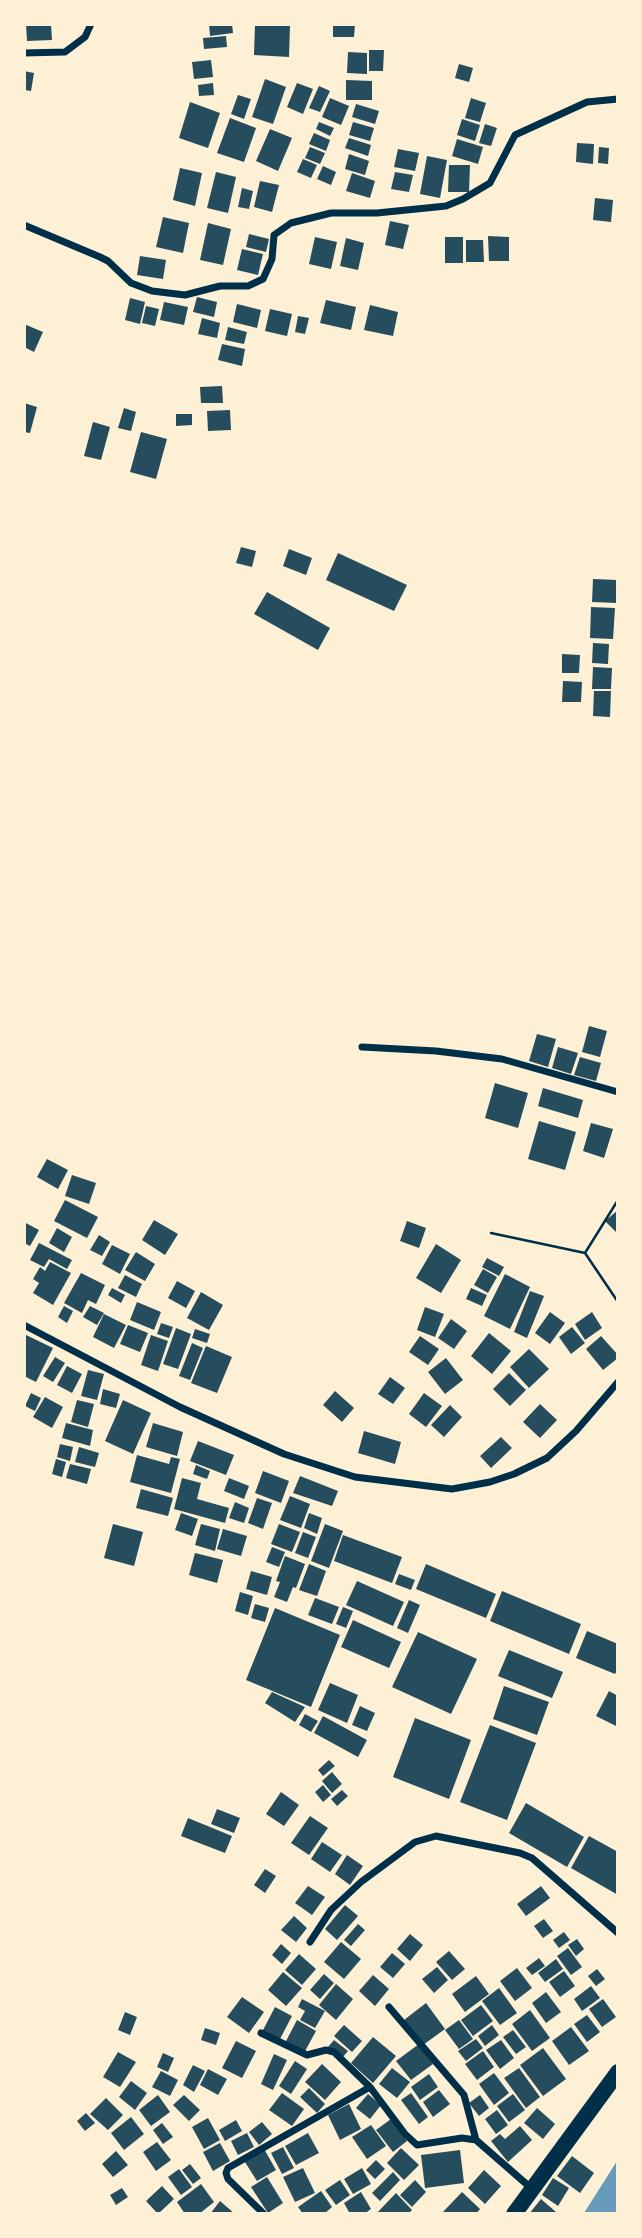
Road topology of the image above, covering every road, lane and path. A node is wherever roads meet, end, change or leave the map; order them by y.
1 (91, 24) edge
2 (24, 53) edge
3 (618, 99) edge
4 (24, 225) edge
5 (362, 1047) dead end
6 (618, 1092) edge
7 (618, 1199) edge
8 (491, 1233) dead end
9 (585, 1253) junction
10 (618, 1302) edge
11 (24, 1325) edge
12 (618, 1382) edge
13 (618, 1933) edge
14 (310, 1942) dead end
15 (389, 2007) dead end
16 (261, 2033) dead end
17 (618, 2072) edge
18 (370, 2087) junction
19 (476, 2140) junction
20 (531, 2189) junction
21 (264, 2214) edge
22 (514, 2214) edge

1 - 2 street
3 - 4 street
5 - 6 street
7 - 9 path
8 - 9 path
9 - 10 path
11 - 12 street
13 - 14 street
15 - 19 street
16 - 18 street
17 - 20 highway
18 - 19 street
18 - 21 street
19 - 20 street
20 - 22 highway

